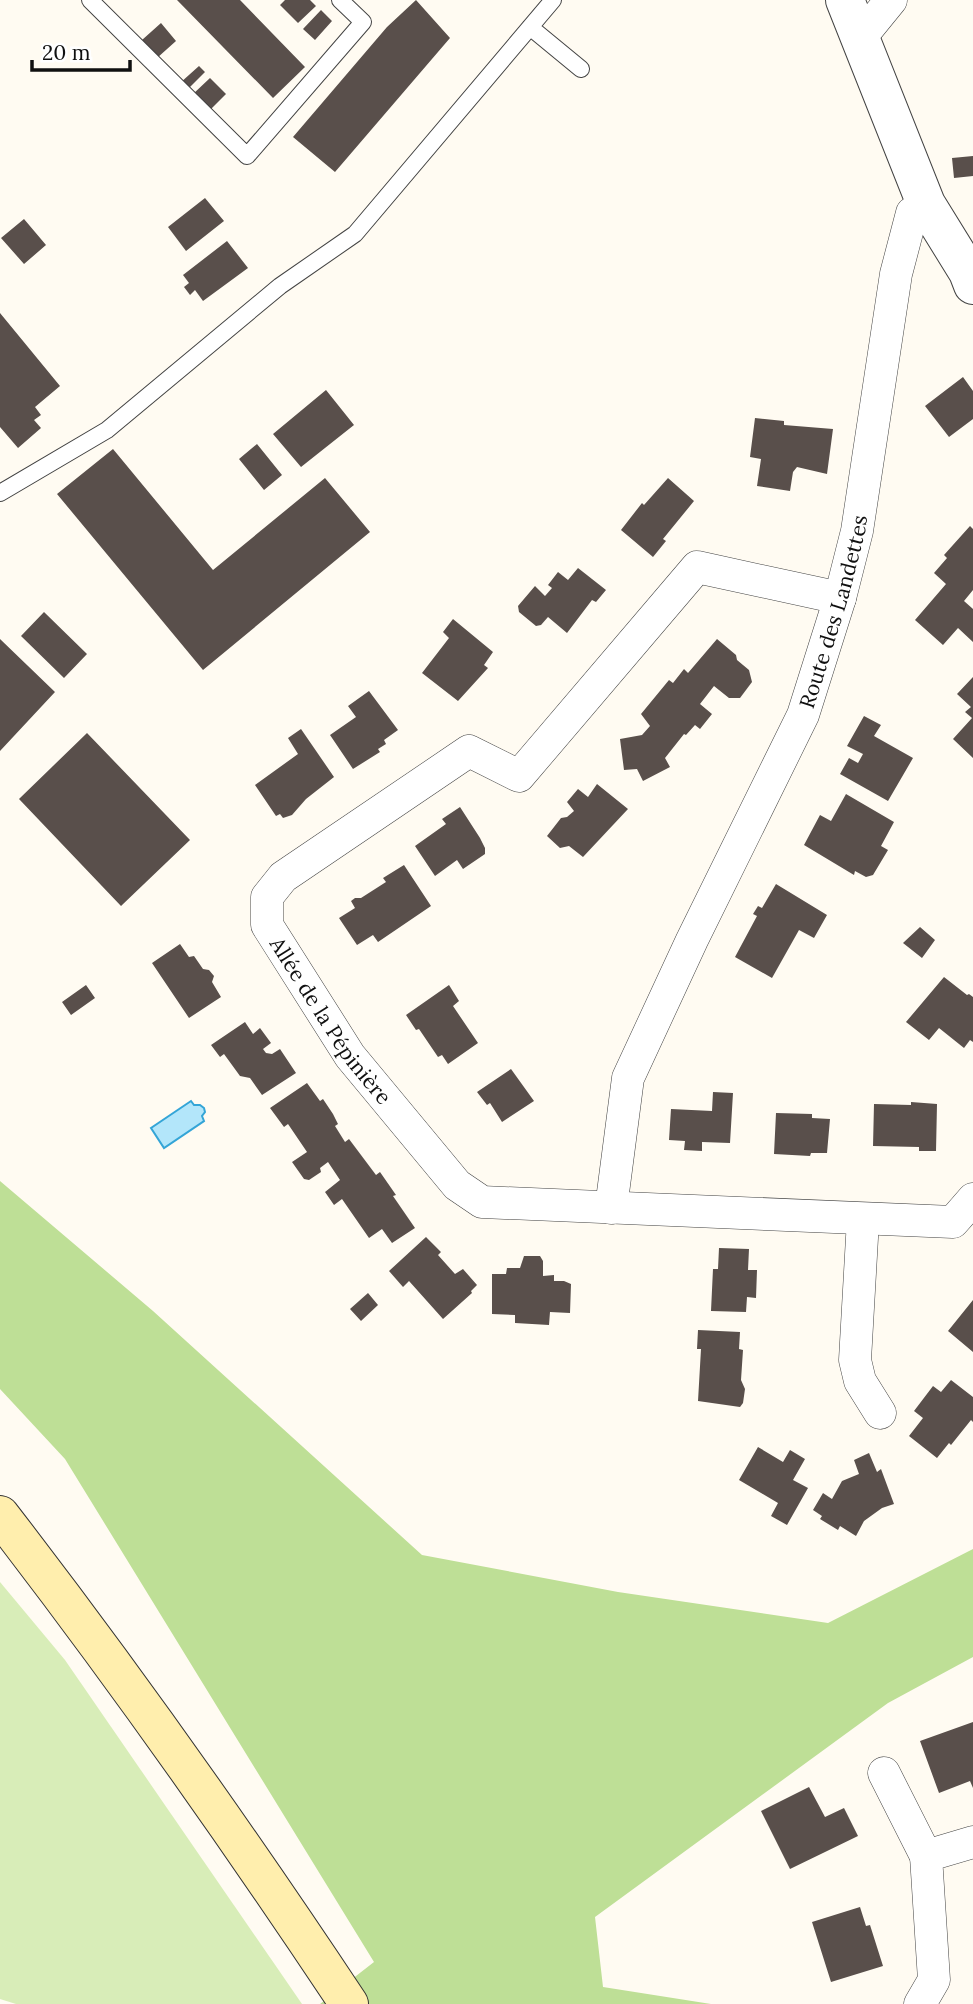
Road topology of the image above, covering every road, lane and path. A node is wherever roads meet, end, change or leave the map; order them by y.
1 (90, 0) edge
2 (340, 0) edge
3 (553, 0) edge
4 (891, 0) edge
5 (851, 16) edge
6 (530, 27) junction
7 (580, 69) dead end
8 (926, 204) junction
9 (973, 285) edge
10 (0, 493) edge
11 (839, 598) junction
12 (973, 1199) edge
13 (611, 1208) junction
14 (863, 1220) junction
15 (880, 1413) dead end
16 (0, 1515) edge
17 (884, 1773) dead end
18 (973, 1842) edge
19 (926, 1856) junction
20 (349, 2004) edge
21 (920, 2004) edge

1 - 2 lane
3 - 6 lane
4 - 5 street
5 - 8 street
6 - 7 lane
6 - 10 lane
8 - 9 street
8 - 11 street, Route des Landettes
11 - 13 street, Route des Landettes
11 - 13 street, Allée de la Pépinière
12 - 14 street, Allée de la Pépinière
13 - 14 street, Allée de la Pépinière
14 - 15 street
16 - 20 main road
17 - 19 street
18 - 19 street
19 - 21 street

